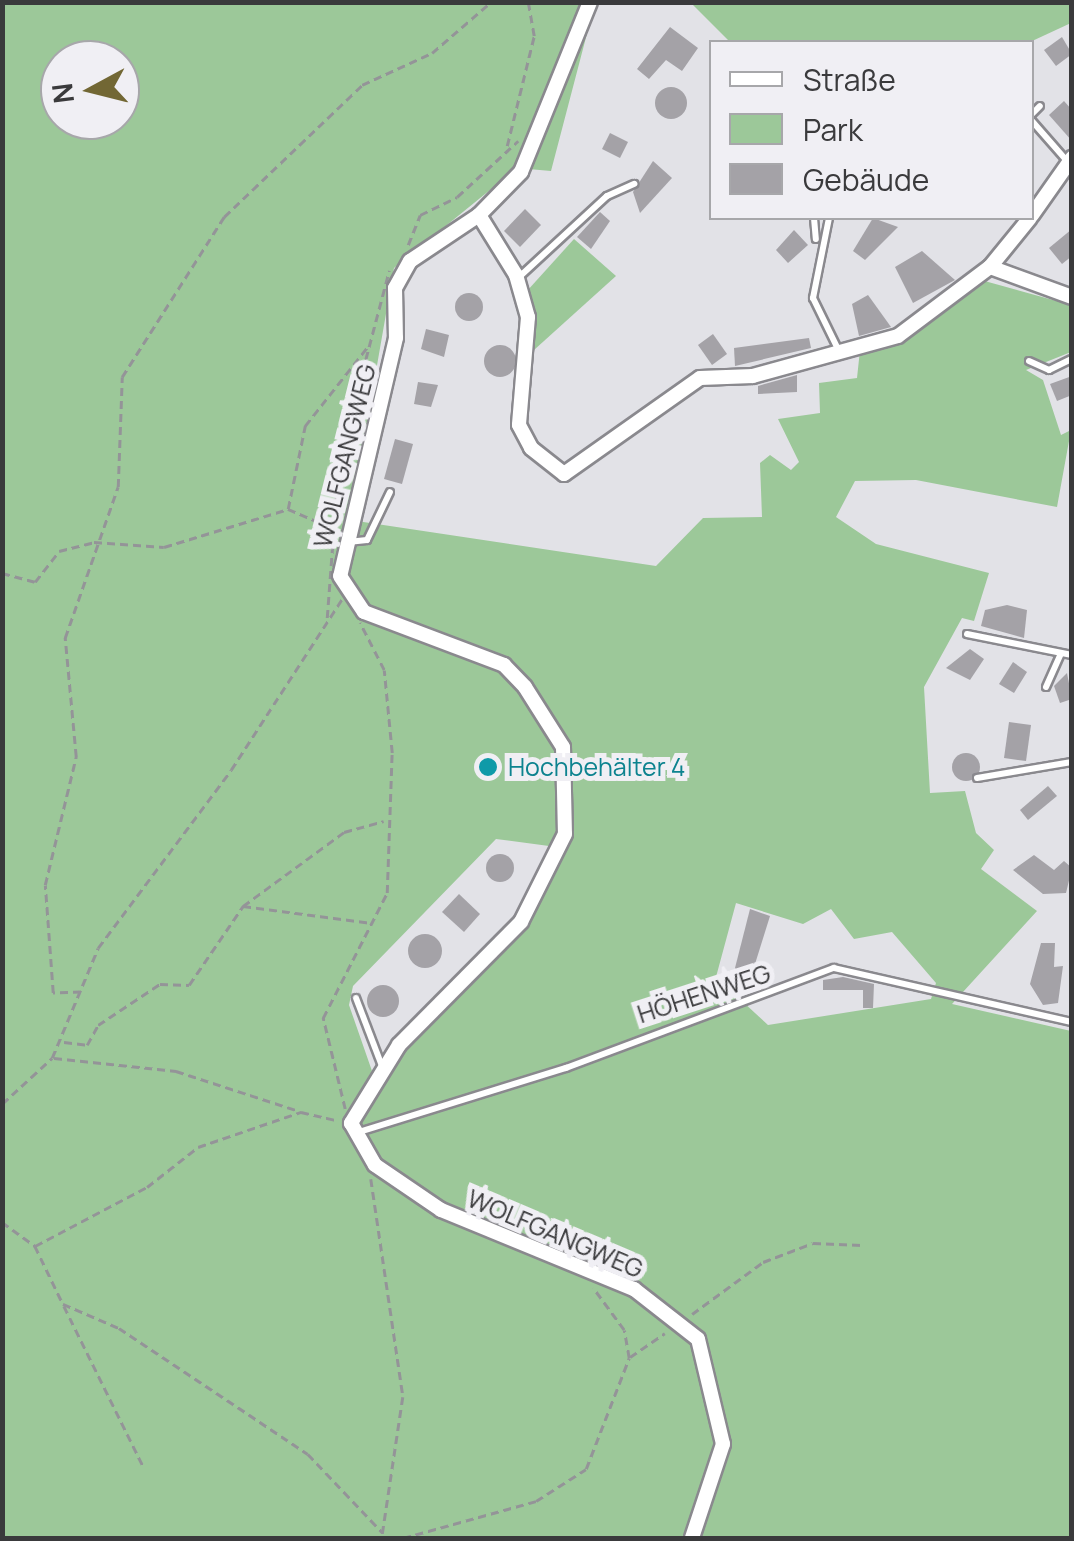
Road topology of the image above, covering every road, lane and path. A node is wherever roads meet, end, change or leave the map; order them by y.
1 (491, 2) edge
2 (528, 2) edge
3 (590, 2) edge
4 (1040, 106) dead end
5 (1034, 114) edge
6 (1034, 119) edge
7 (506, 148) dead end
8 (1070, 160) edge
9 (634, 184) dead end
10 (1034, 207) edge
11 (478, 215) junction
12 (814, 220) edge
13 (829, 220) edge
14 (1025, 220) edge
15 (816, 239) dead end
16 (990, 267) junction
17 (517, 279) junction
18 (1072, 297) edge
19 (370, 344) dead end
20 (842, 355) junction
21 (1072, 359) edge
22 (1028, 360) dead end
23 (390, 492) dead end
24 (288, 510) junction
25 (332, 528) dead end
26 (94, 542) junction
27 (347, 542) junction
28 (2, 573) edge
29 (345, 594) junction
30 (967, 634) dead end
31 (1061, 653) junction
32 (1072, 654) edge
33 (1046, 687) dead end
34 (1072, 762) edge
35 (977, 778) dead end
36 (386, 820) junction
37 (243, 906) junction
38 (373, 924) junction
39 (81, 992) junction
40 (356, 998) dead end
41 (1072, 1022) edge
42 (62, 1042) junction
43 (52, 1058) junction
44 (382, 1066) junction
45 (2, 1104) edge
46 (302, 1112) junction
47 (353, 1126) junction
48 (368, 1157) junction
49 (2, 1222) edge
50 (862, 1245) dead end
51 (35, 1246) junction
52 (569, 1264) junction
53 (63, 1304) junction
54 (682, 1322) junction
55 (629, 1358) junction
56 (143, 1466) dead end
57 (382, 1532) junction
58 (382, 1538) edge
59 (403, 1538) edge
60 (692, 1538) edge

1 - 26 path
2 - 7 path
3 - 11 street, WOLFGANGWEG
4 - 5 lane
6 - 8 lane
8 - 10 street
9 - 17 lane
11 - 17 street
11 - 27 street, WOLFGANGWEG
12 - 15 lane
13 - 20 lane
14 - 16 street
16 - 18 street
16 - 20 street
17 - 20 street
19 - 24 path
21 - 22 lane
23 - 27 lane
24 - 25 path
24 - 26 path
26 - 28 path
26 - 39 path
27 - 29 street, WOLFGANGWEG
29 - 36 path
29 - 39 path
29 - 44 street
30 - 31 lane
31 - 32 lane
31 - 33 lane
34 - 35 lane
36 - 37 path
36 - 38 path
37 - 38 path
37 - 42 path
38 - 47 path
39 - 42 path
40 - 44 lane
41 - 47 lane, HÖHENWEG
42 - 43 path
43 - 45 path
43 - 46 path
44 - 47 street
46 - 47 path
46 - 51 path
47 - 48 street, WOLFGANGWEG
48 - 52 street, WOLFGANGWEG
48 - 57 path
49 - 51 path
50 - 54 path
51 - 53 path
52 - 54 street, WOLFGANGWEG
52 - 55 path
53 - 56 path
53 - 57 path
54 - 55 path
54 - 60 street, WOLFGANGWEG
55 - 59 path
57 - 58 path

